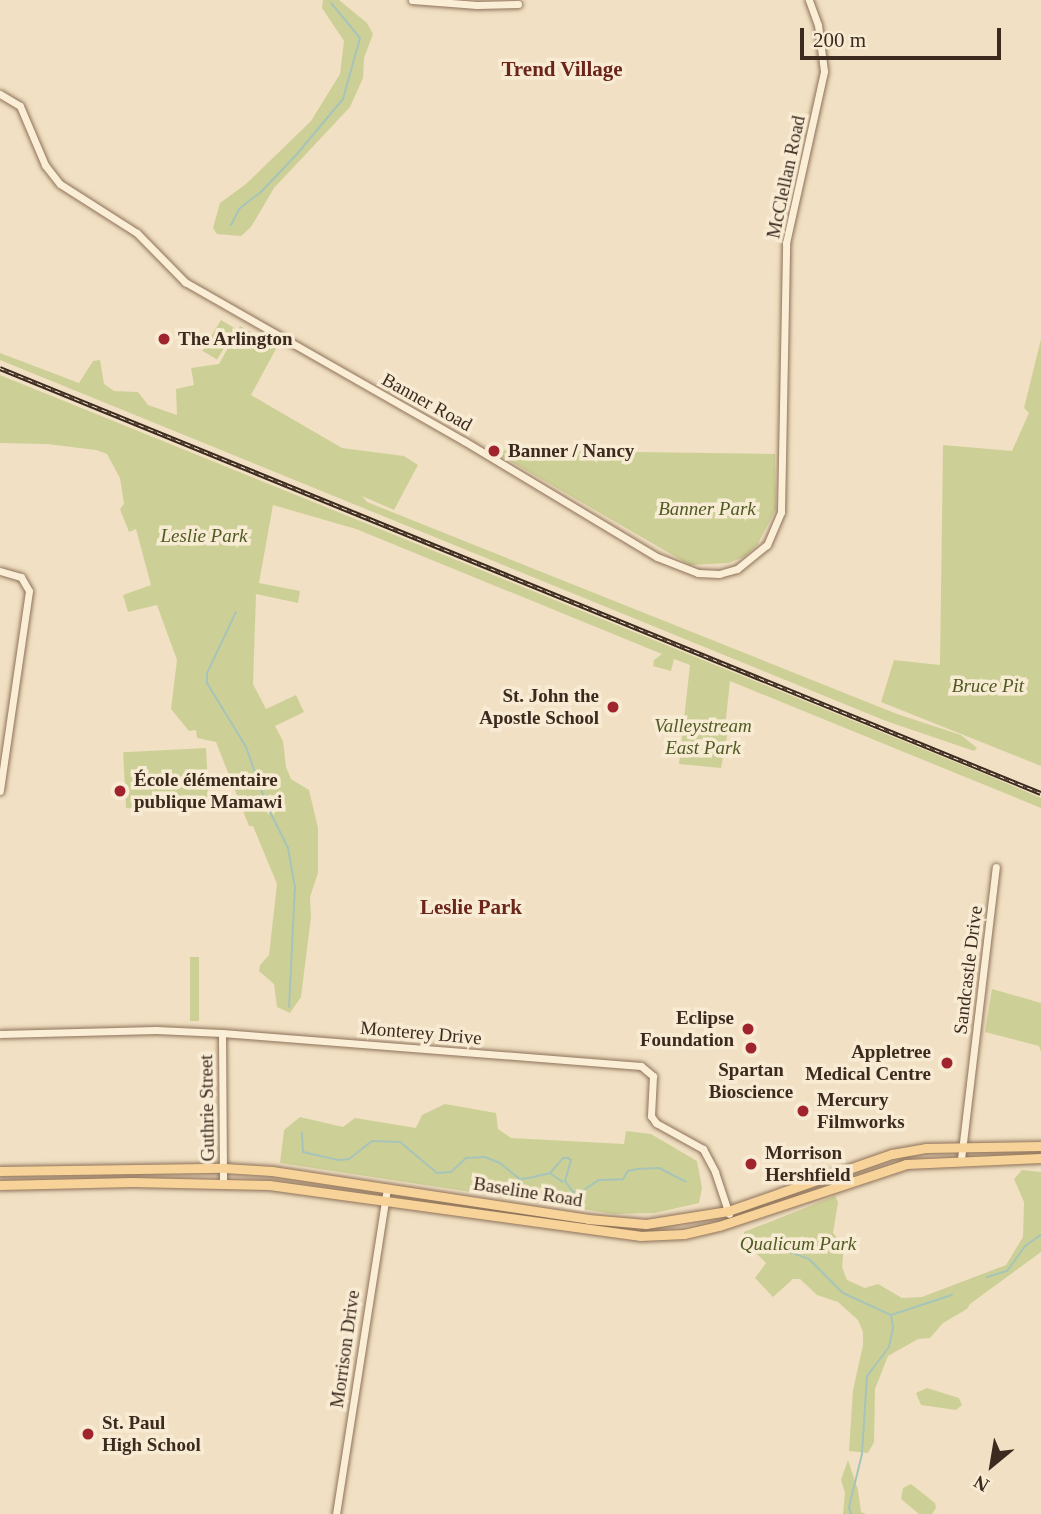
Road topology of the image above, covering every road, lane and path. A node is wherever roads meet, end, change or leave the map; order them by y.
1 (412, 0) edge
2 (809, 0) edge
3 (518, 4) dead end
4 (0, 94) edge
5 (784, 406) joint
6 (0, 571) edge
7 (0, 791) edge
8 (996, 867) dead end
9 (222, 1033) junction
10 (0, 1034) edge
11 (1041, 1146) edge
12 (962, 1147) junction
13 (1041, 1158) edge
14 (961, 1160) junction
15 (224, 1168) junction
16 (0, 1171) edge
17 (223, 1183) junction
18 (0, 1185) edge
19 (387, 1189) junction
20 (384, 1203) junction
21 (728, 1212) junction
22 (732, 1222) junction
23 (336, 1514) edge

1 - 3 street
2 - 5 street, McClellan Road
4 - 5 street, Banner Road
6 - 7 street
8 - 12 street, Sandcastle Drive
9 - 10 street, Monterey Drive
9 - 15 street, Guthrie Street
9 - 21 street, Monterey Drive
11 - 12 main road, Baseline Road
12 - 14 street, Sandcastle Drive
12 - 21 main road, Baseline Road
13 - 14 main road, Baseline Road
14 - 22 main road, Baseline Road
15 - 16 main road, Baseline Road
15 - 17 street, Guthrie Street
15 - 19 main road, Baseline Road
17 - 18 main road, Baseline Road
17 - 20 main road, Baseline Road
19 - 20 street, Morrison Drive
19 - 21 main road, Baseline Road
20 - 22 main road, Baseline Road
20 - 23 street, Morrison Drive
21 - 22 street, Monterey Drive

